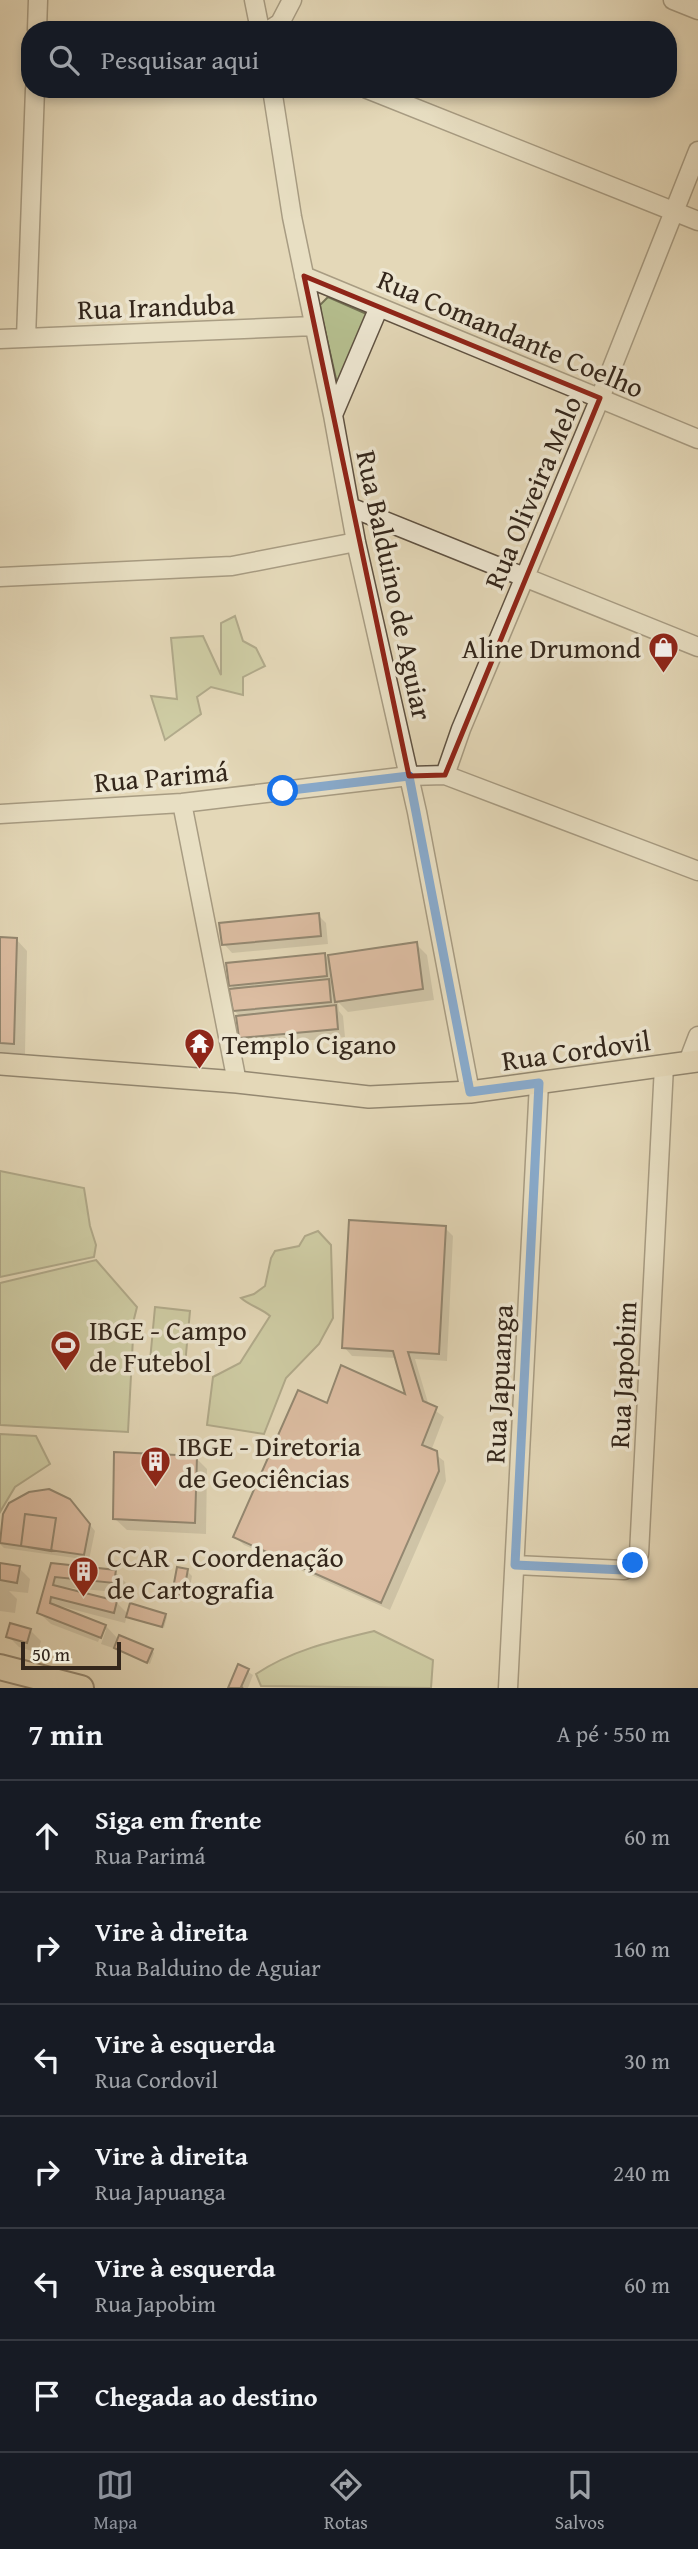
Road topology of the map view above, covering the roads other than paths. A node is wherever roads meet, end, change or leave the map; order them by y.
1 (38, 0) edge
2 (254, 0) edge
3 (292, 0) edge
4 (673, 0) edge
5 (698, 10) edge
6 (37, 21) edge
7 (258, 21) edge
8 (280, 21) edge
9 (35, 98) edge
10 (274, 98) edge
11 (390, 98) edge
12 (698, 151) edge
13 (674, 211) junction
14 (698, 221) edge
15 (304, 276) junction
16 (379, 307) junction
17 (314, 326) junction
18 (26, 338) junction
19 (0, 339) edge
20 (600, 398) junction
21 (333, 415) junction
22 (698, 439) edge
23 (350, 507) junction
24 (356, 541) junction
25 (525, 576) junction
26 (0, 577) edge
27 (698, 647) edge
28 (445, 775) junction
29 (409, 776) junction
30 (182, 803) junction
31 (0, 814) edge
32 (698, 871) edge
33 (698, 1036) edge
34 (693, 1062) edge
35 (0, 1064) edge
36 (664, 1066) junction
37 (237, 1082) junction
38 (539, 1083) junction
39 (470, 1092) junction
40 (515, 1565) junction
41 (0, 1667) edge
42 (81, 1688) edge
43 (508, 1688) edge

1 - 6 street
2 - 7 street
3 - 8 street
4 - 5 street
9 - 18 street
10 - 15 street, Rua Balduino de Aguiar
11 - 13 street
12 - 13 street, Rua Oliveira Melo
13 - 14 street
13 - 20 street, Rua Oliveira Melo
15 - 16 street, Rua Comandante Coelho
15 - 17 street, Rua Balduino de Aguiar
16 - 20 street, Rua Comandante Coelho
16 - 21 street
17 - 18 street, Rua Iranduba
17 - 21 street, Rua Balduino de Aguiar
18 - 19 street, Rua Iranduba
20 - 22 street, Rua Comandante Coelho
20 - 25 street, Rua Oliveira Melo
21 - 23 street, Rua Balduino de Aguiar
23 - 24 street, Rua Balduino de Aguiar
23 - 25 street
24 - 26 street
24 - 29 street, Rua Balduino de Aguiar
25 - 27 street
25 - 28 street, Rua Oliveira Melo
28 - 29 street, Rua Parimá
28 - 32 street
29 - 30 street, Rua Parimá
29 - 39 street, Rua Balduino de Aguiar
30 - 31 street, Rua Parimá
30 - 37 street
33 - 34 street
34 - 36 main road, Rua Cordovil
35 - 37 main road, Rua Cordovil
36 - 38 main road, Rua Cordovil
36 - 40 street, Rua Japobim
37 - 39 main road, Rua Cordovil
38 - 39 main road, Rua Cordovil
38 - 40 street, Rua Japuanga
40 - 43 street, Rua Japuanga
41 - 42 highway

